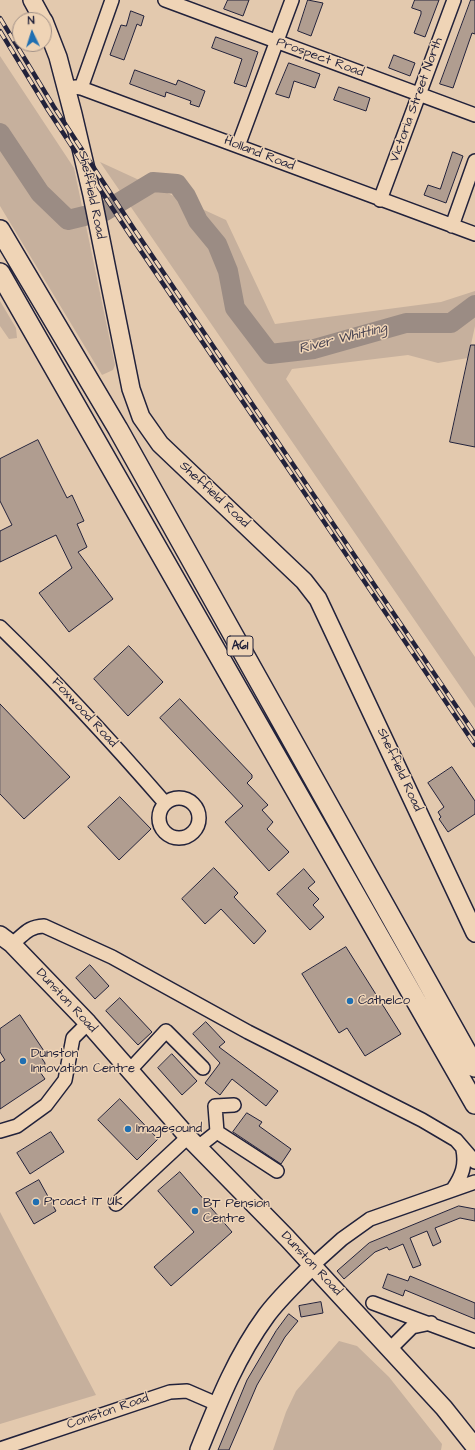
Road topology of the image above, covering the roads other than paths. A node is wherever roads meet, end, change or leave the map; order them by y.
1 (32, 0) edge
2 (112, 0) edge
3 (164, 0) edge
4 (292, 0) edge
5 (454, 0) edge
6 (39, 12) edge
7 (52, 42) edge
8 (277, 42) junction
9 (74, 89) junction
10 (418, 94) junction
11 (475, 115) edge
12 (238, 146) junction
13 (475, 161) edge
14 (380, 200) junction
15 (452, 226) junction
16 (0, 230) edge
17 (475, 234) edge
18 (0, 273) edge
19 (0, 627) edge
20 (165, 803) dead end
21 (475, 933) edge
22 (6, 940) edge
23 (88, 1023) junction
24 (475, 1067) edge
25 (203, 1068) dead end
26 (129, 1071) junction
27 (475, 1104) edge
28 (234, 1105) dead end
29 (0, 1131) edge
30 (217, 1132) junction
31 (193, 1142) junction
32 (463, 1150) junction
33 (475, 1162) edge
34 (277, 1171) dead end
35 (475, 1182) edge
36 (453, 1189) junction
37 (116, 1204) dead end
38 (312, 1266) junction
39 (374, 1302) dead end
40 (431, 1323) junction
41 (475, 1341) edge
42 (389, 1350) junction
43 (217, 1404) junction
44 (475, 1448) edge
45 (0, 1449) edge
46 (199, 1450) edge

1 - 6 main road, Sheffield Road
2 - 9 street
3 - 8 street, Prospect Road
4 - 8 street
5 - 10 street, Victoria Street North
7 - 9 main road, Sheffield Road
8 - 10 street, Prospect Road
8 - 12 street
9 - 12 street, Holland Road
9 - 21 main road, Sheffield Road
10 - 11 street, Prospect Road
10 - 14 street, Victoria Street North
12 - 14 street, Holland Road
13 - 15 street
14 - 15 street, Holland Road
15 - 17 street, Holland Road
16 - 24 highway, A61
18 - 27 highway, A61
19 - 20 street, Foxwood Road
22 - 23 main road, Dunston Road
22 - 32 street, Dunston Road
23 - 26 main road, Dunston Road
23 - 29 street
25 - 26 street
26 - 31 main road, Dunston Road
28 - 30 street
30 - 31 street
30 - 34 street
31 - 37 street
31 - 38 main road, Dunston Road
32 - 33 street, Dunston Road
32 - 36 street
35 - 36 street
36 - 38 street
38 - 42 main road, Dunston Road
38 - 43 main road
39 - 40 street
40 - 41 street
40 - 42 street
42 - 44 main road, Dunston Road
43 - 45 street, Coniston Road
43 - 46 main road

